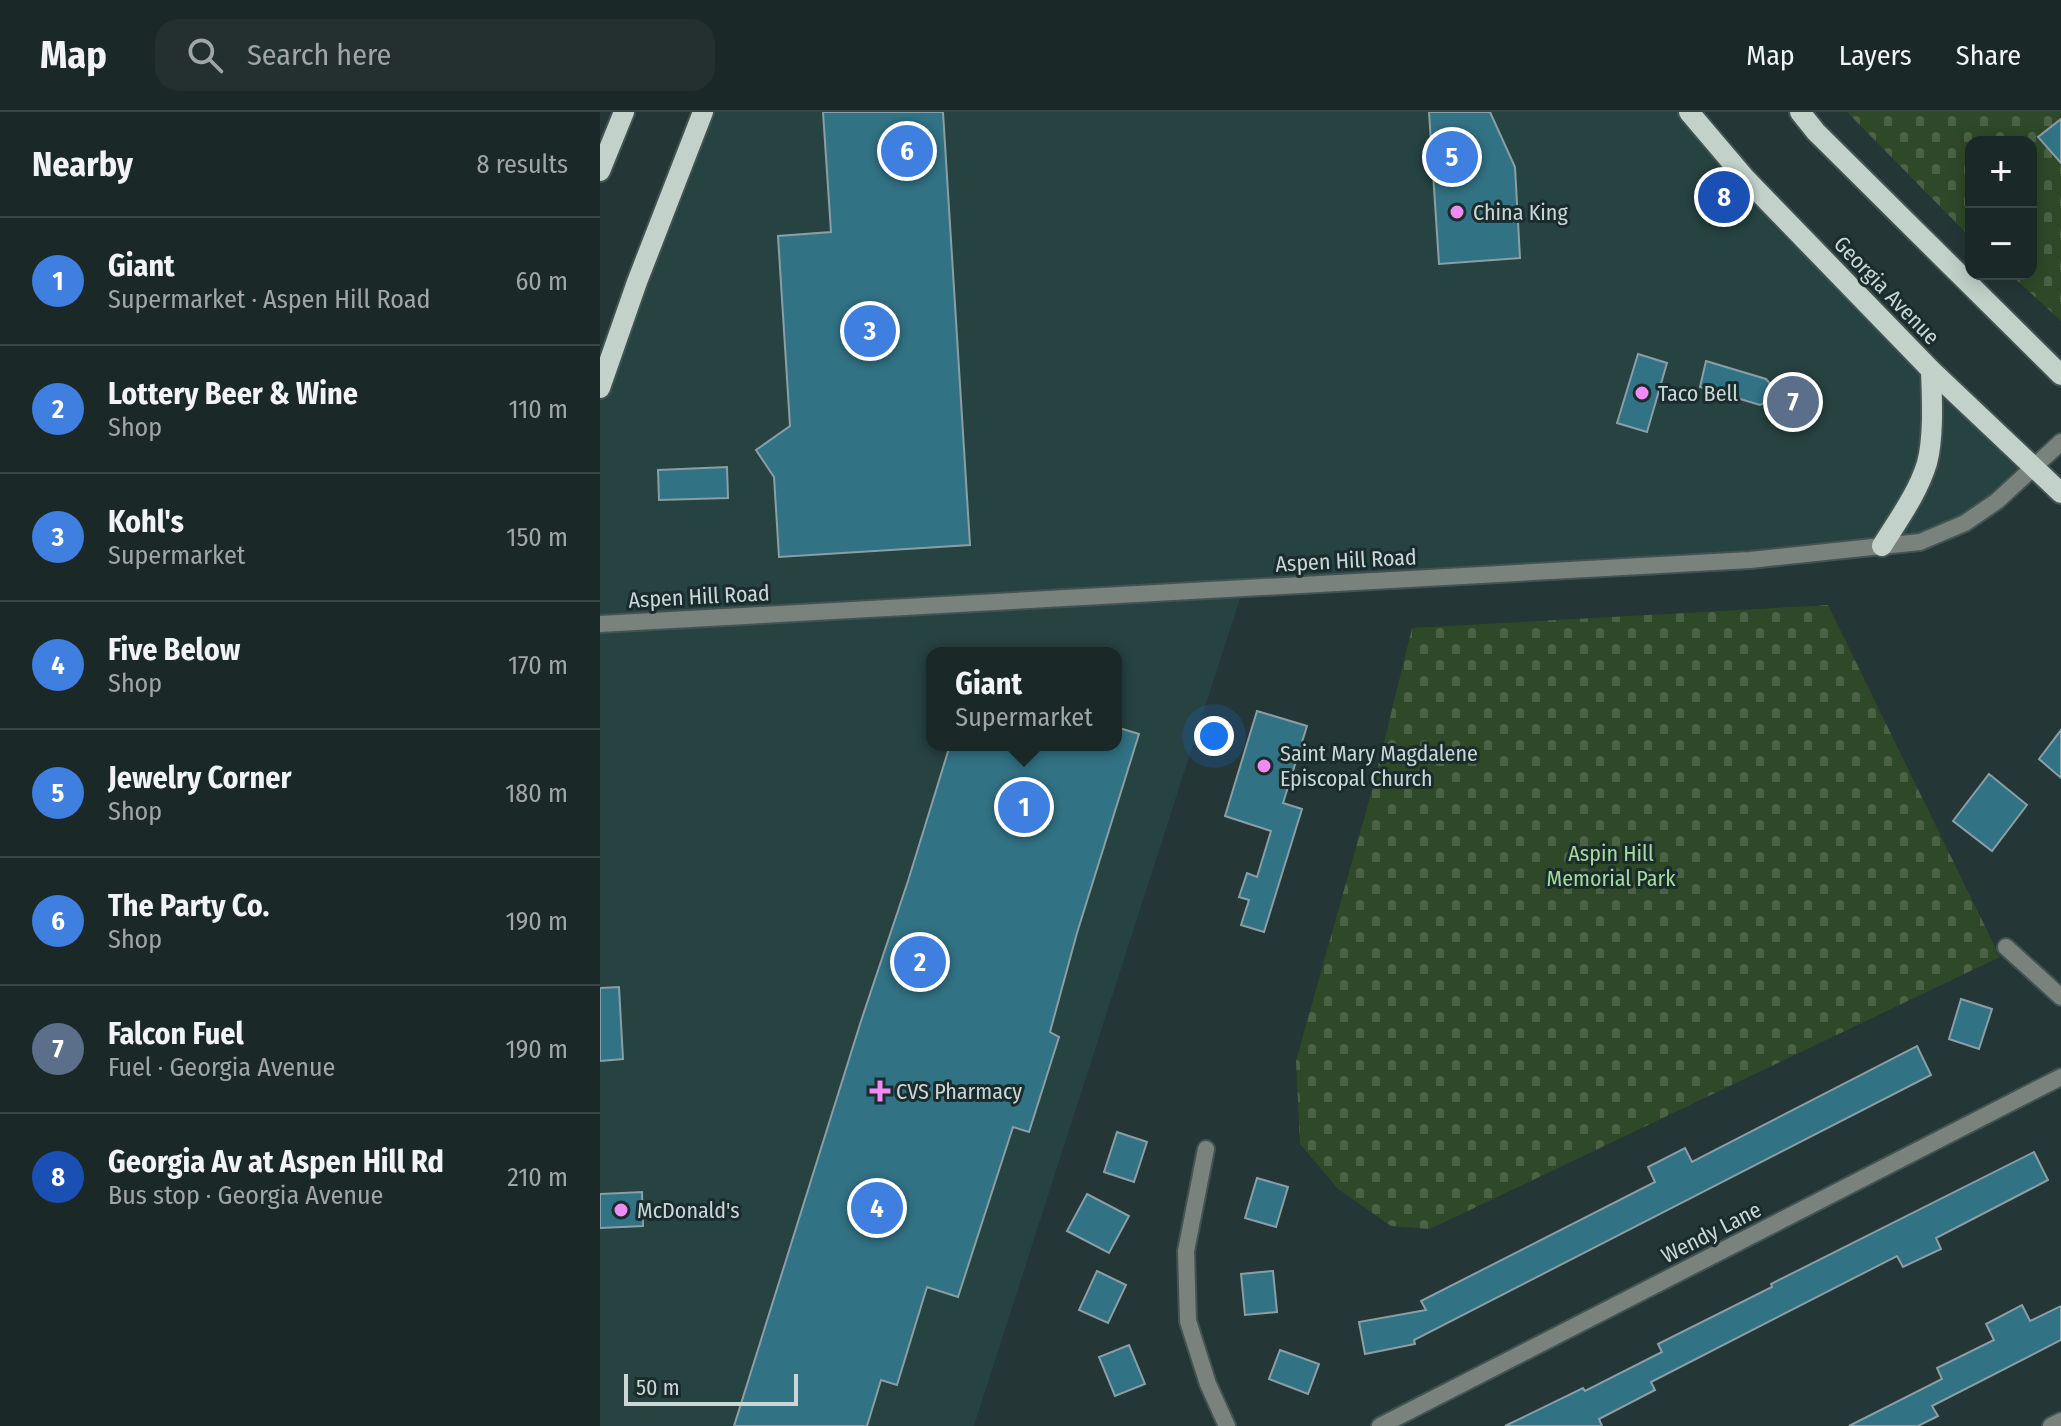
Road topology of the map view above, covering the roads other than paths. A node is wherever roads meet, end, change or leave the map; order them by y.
1 (624, 112) edge
2 (703, 112) edge
3 (1689, 112) edge
4 (1800, 112) edge
5 (600, 171) edge
6 (1931, 370) junction
7 (2061, 375) edge
8 (600, 388) edge
9 (2061, 442) edge
10 (2034, 468) junction
11 (2061, 493) edge
12 (1882, 546) junction
13 (600, 624) edge
14 (2006, 947) dead end
15 (2061, 997) edge
16 (2061, 1077) edge
17 (1206, 1149) dead end
18 (2061, 1421) edge
19 (1227, 1426) edge
20 (1380, 1426) edge
21 (2051, 1426) edge

1 - 5 main road
2 - 8 main road
3 - 6 main road, Georgia Avenue
4 - 7 main road
6 - 10 main road, Georgia Avenue
6 - 12 main road
9 - 10 street, Aspen Hill Road
10 - 11 main road, Georgia Avenue
10 - 12 street, Aspen Hill Road
12 - 13 street, Aspen Hill Road
14 - 15 street
16 - 20 street, Wendy Lane
17 - 19 street
18 - 21 street

